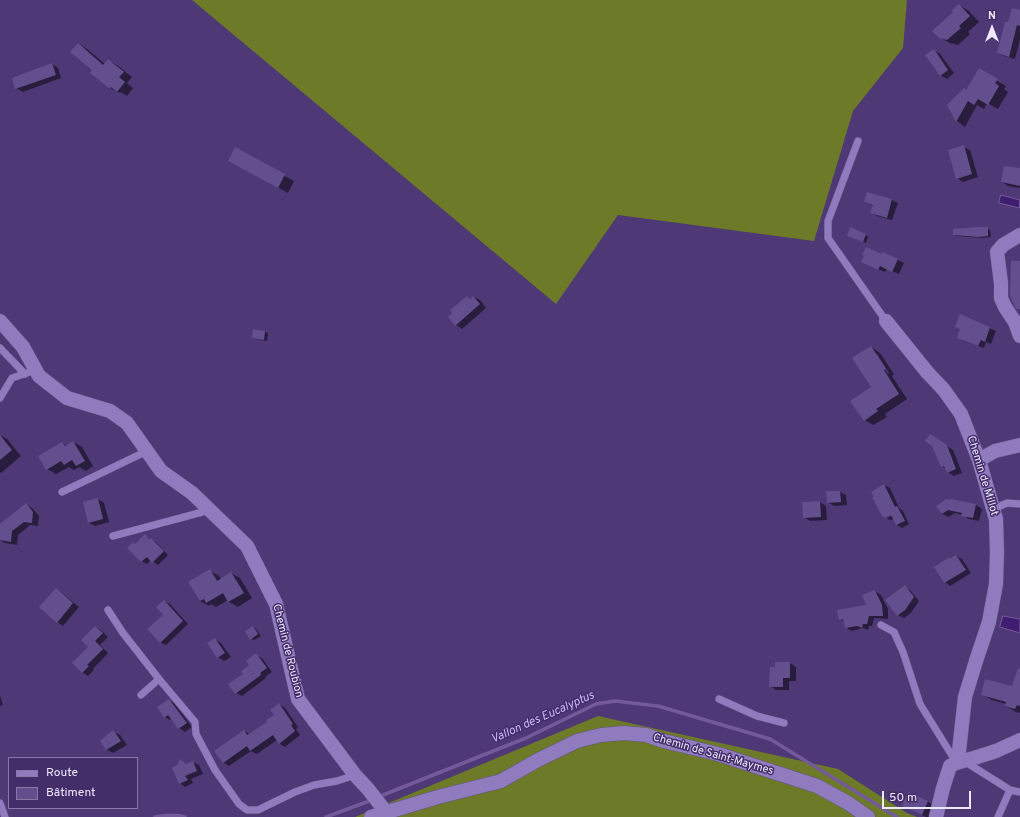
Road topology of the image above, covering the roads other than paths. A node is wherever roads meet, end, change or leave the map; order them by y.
1 (858, 141) dead end
2 (1020, 235) edge
3 (0, 321) edge
4 (886, 321) joint
5 (1020, 336) edge
6 (0, 348) edge
7 (30, 372) junction
8 (0, 398) edge
9 (1020, 445) edge
10 (147, 451) junction
11 (979, 460) junction
12 (62, 492) dead end
13 (1020, 504) edge
14 (993, 509) junction
15 (210, 510) junction
16 (113, 536) dead end
17 (108, 610) dead end
18 (881, 625) dead end
19 (159, 679) junction
20 (141, 695) dead end
21 (719, 699) dead end
22 (784, 723) dead end
23 (1020, 740) edge
24 (960, 762) junction
25 (355, 775) junction
26 (1010, 790) junction
27 (1020, 792) edge
28 (0, 803) edge
29 (382, 807) junction
30 (5, 817) edge
31 (371, 817) edge
32 (868, 817) edge
33 (936, 817) edge
34 (998, 817) edge

1 - 4 lane
2 - 5 street
3 - 7 street, Chemin de Roubion
4 - 11 street, Chemin de Millot
6 - 7 lane
7 - 8 lane
7 - 10 street, Chemin de Roubion
9 - 11 street
10 - 12 lane
10 - 15 street, Chemin de Roubion
11 - 14 street, Chemin de Millot
13 - 14 lane
14 - 24 street, Chemin de Millot
15 - 16 lane
15 - 25 street, Chemin de Roubion
17 - 19 lane
18 - 24 lane
19 - 20 lane
19 - 25 lane
21 - 22 lane
23 - 24 street
24 - 26 lane
24 - 33 street, Chemin de Millot
25 - 29 street, Chemin de Roubion
26 - 27 lane
26 - 34 lane
28 - 30 lane
29 - 31 street, Chemin de Saint-Maymes
29 - 32 street, Chemin de Saint-Maymes

